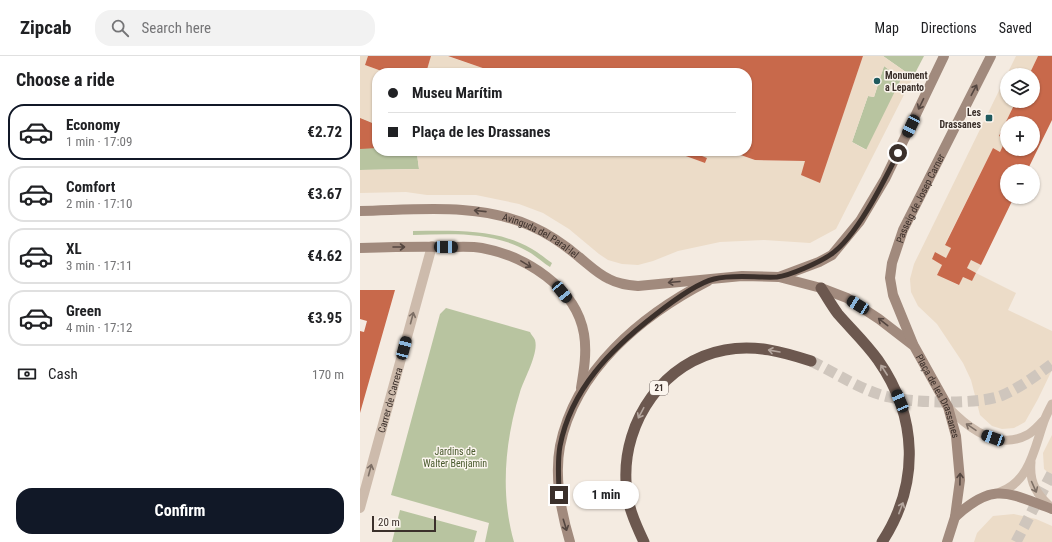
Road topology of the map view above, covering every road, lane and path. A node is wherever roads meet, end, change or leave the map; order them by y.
1 (944, 56) edge
2 (991, 56) edge
3 (360, 211) edge
4 (432, 246) junction
5 (360, 248) edge
6 (779, 277) junction
7 (713, 279) junction
8 (821, 288) junction
9 (914, 346) junction
10 (812, 361) tunnel mouth
11 (580, 392) junction
12 (1052, 404) edge
13 (948, 407) junction
14 (1043, 421) junction
15 (1031, 459) junction
16 (1000, 492) junction
17 (360, 508) edge
18 (1052, 509) edge
19 (955, 517) junction
20 (570, 542) edge
21 (644, 542) edge
22 (882, 542) edge
23 (947, 542) edge

1 -> 6 main road
9 -> 2 main road, Passeig de Josep Carner
7 -> 3 main road, Avinguda del Paral·lel
5 -> 4 main road
4 -> 11 main road
17 -> 4 street, Carrer de Carrera
6 - 7 main road, Plaça de les Drassanes
6 - 8 main road, Plaça de les Drassanes
7 - 11 main road, Plaça de les Drassanes
9 -> 8 main road, Plaça de les Drassanes
22 -> 8 highway
9 - 13 main road, Plaça de les Drassanes
10 -> 21 highway, 21
11 -> 20 main road, Plaça de les Drassanes
12 - 14 lane
14 -> 13 lane
19 -> 13 main road, Plaça de les Drassanes
14 - 15 lane
15 - 16 lane
15 -> 18 lane
16 - 18 main road
16 - 19 main road
19 - 23 main road, Plaça de les Drassanes

